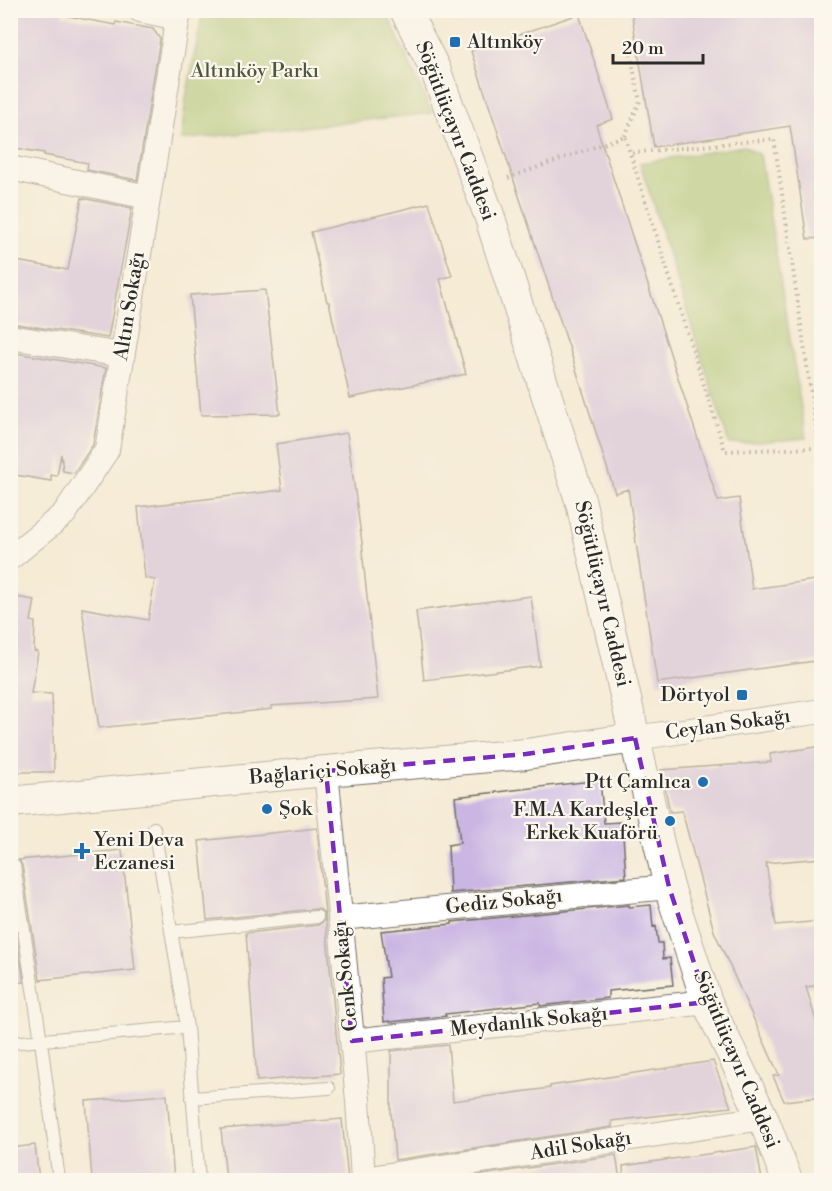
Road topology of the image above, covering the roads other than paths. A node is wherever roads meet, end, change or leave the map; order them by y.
1 (140, 10) edge
2 (405, 10) edge
3 (178, 14) edge
4 (10, 168) edge
5 (148, 197) junction
6 (10, 337) edge
7 (122, 355) junction
8 (10, 558) edge
9 (822, 711) edge
10 (635, 738) junction
11 (326, 771) junction
12 (10, 802) edge
13 (154, 828) dead end
14 (14, 866) dead end
15 (669, 886) junction
16 (328, 918) junction
17 (171, 932) junction
18 (707, 1002) junction
19 (186, 1027) junction
20 (41, 1041) junction
21 (352, 1041) junction
22 (10, 1043) edge
23 (329, 1088) dead end
24 (192, 1098) junction
25 (763, 1118) junction
26 (59, 1180) edge
27 (199, 1180) edge
28 (363, 1180) edge
29 (787, 1180) edge

1 - 3 street, Altın Sokağı
2 - 10 street, Söğütlüçayır Caddesi
3 - 5 street, Altın Sokağı
4 - 5 street
5 - 7 street, Altın Sokağı
6 - 7 street
7 - 8 street, Altın Sokağı
9 - 10 street, Ceylan Sokağı
10 - 11 street, Bağlariçi Sokağı
10 - 15 street, Söğütlüçayır Caddesi
11 - 12 street, Bağlariçi Sokağı
11 - 16 street, Cenk Sokağı
13 - 17 lane
14 - 20 lane
15 - 16 street, Gediz Sokağı
15 - 18 street, Söğütlüçayır Caddesi
16 - 17 lane
16 - 21 street, Cenk Sokağı
17 - 19 lane
18 - 21 street, Meydanlık Sokağı
18 - 25 street, Söğütlüçayır Caddesi
19 - 20 lane
19 - 24 lane
20 - 22 lane
20 - 26 lane
21 - 28 street, Cenk Sokağı
23 - 24 lane
24 - 27 lane
25 - 28 street, Adil Sokağı
25 - 29 street, Söğütlüçayır Caddesi

